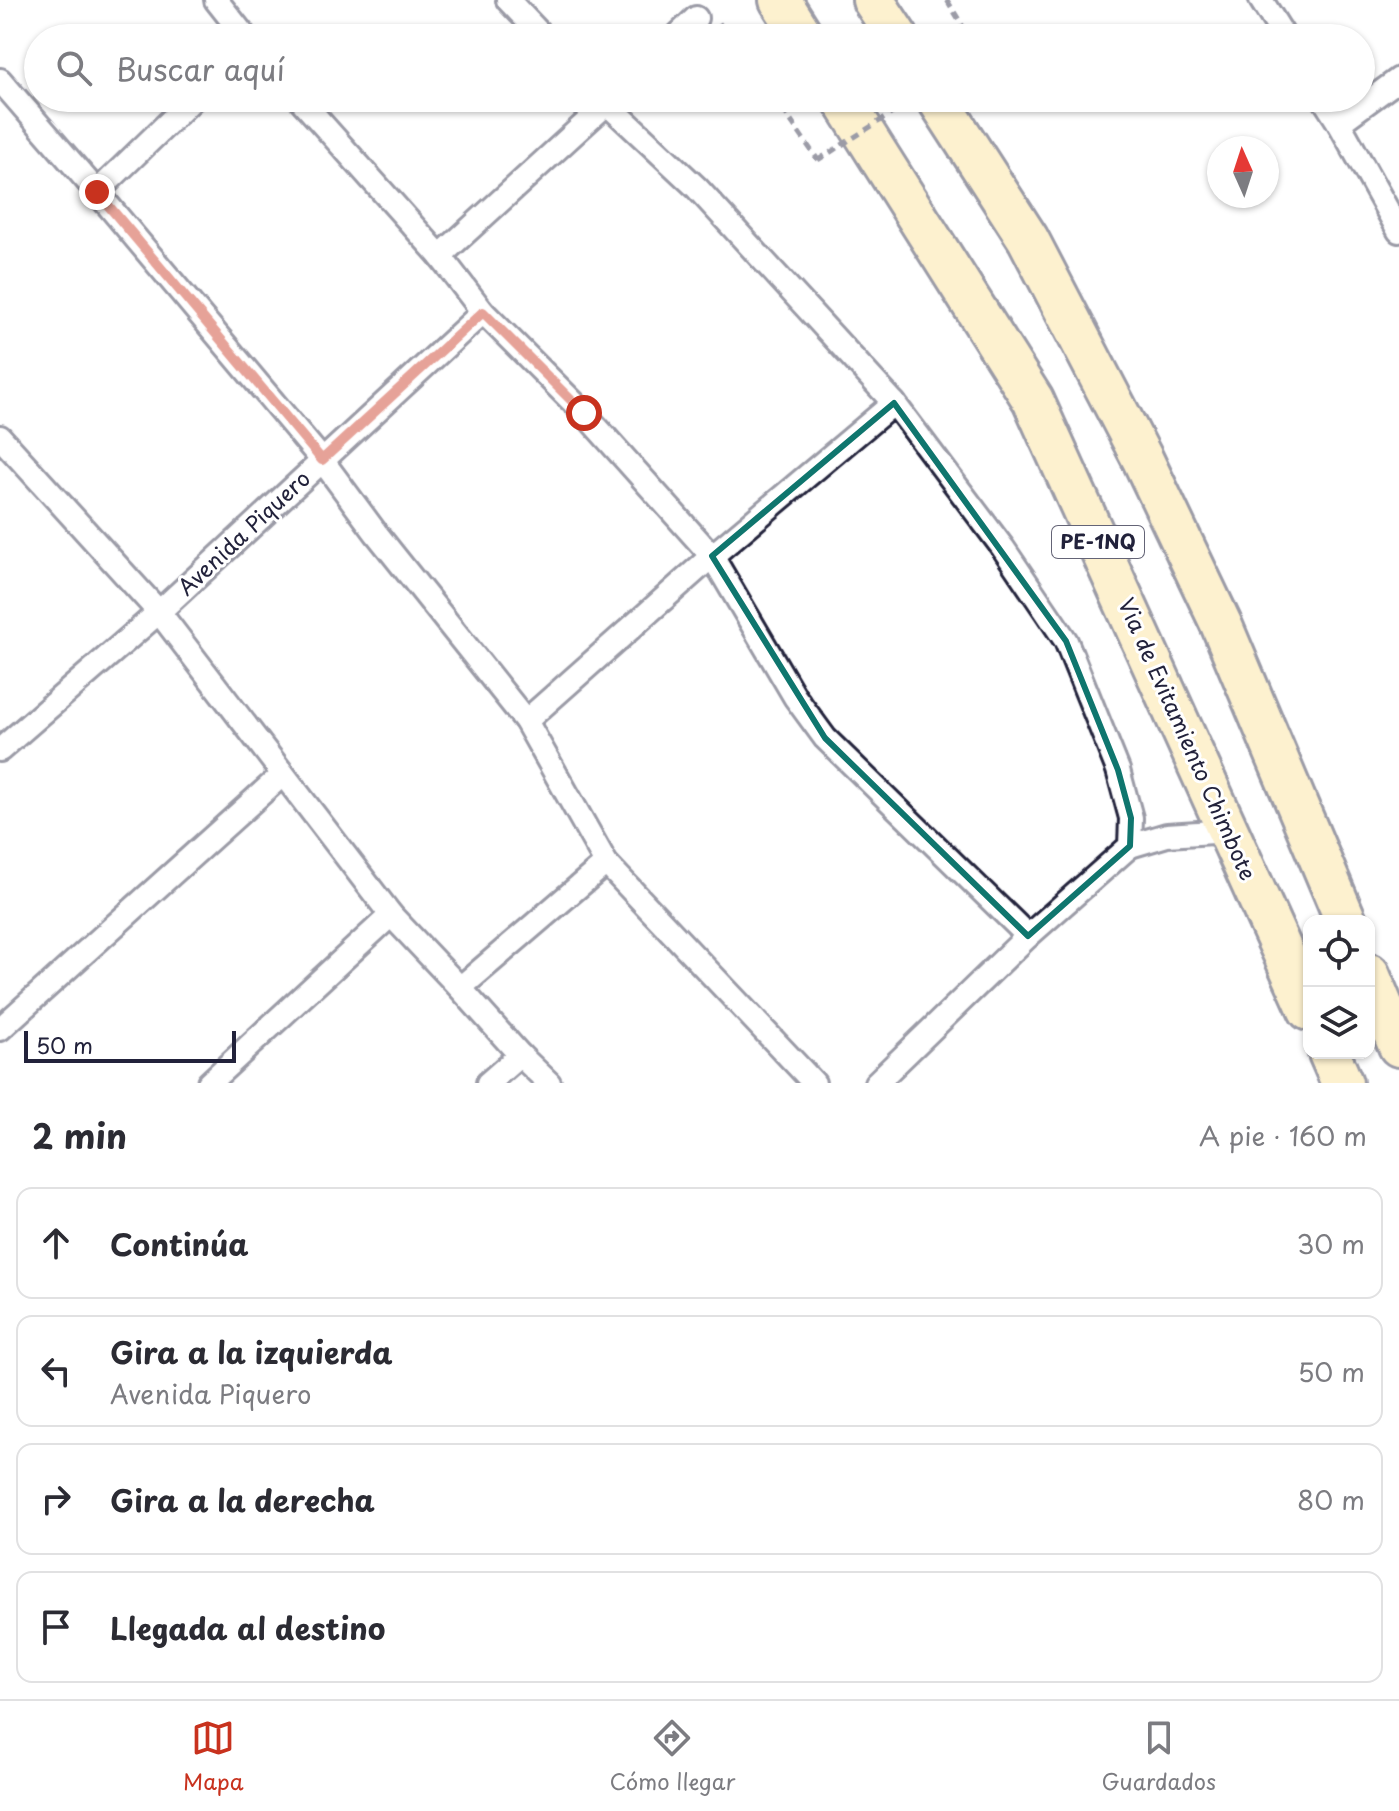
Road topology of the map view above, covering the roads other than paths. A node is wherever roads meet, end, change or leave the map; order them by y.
1 (216, 0) edge
2 (508, 0) edge
3 (780, 0) edge
4 (873, 0) edge
5 (1261, 0) edge
6 (696, 18) dead end
7 (235, 24) edge
8 (531, 24) edge
9 (690, 24) edge
10 (795, 24) edge
11 (889, 24) edge
12 (1276, 24) edge
13 (1399, 79) edge
14 (0, 80) edge
15 (1375, 97) edge
16 (24, 108) edge
17 (28, 112) edge
18 (180, 112) edge
19 (311, 112) edge
20 (594, 112) edge
21 (619, 112) edge
22 (851, 112) edge
23 (946, 112) edge
24 (1332, 112) edge
25 (1354, 112) edge
26 (1339, 123) junction
27 (97, 192) junction
28 (1399, 231) edge
29 (440, 256) junction
30 (483, 312) junction
31 (894, 403) junction
32 (3, 445) edge
33 (322, 460) junction
34 (712, 556) junction
35 (159, 612) junction
36 (526, 721) junction
37 (0, 750) edge
38 (283, 774) junction
39 (1229, 831) junction
40 (1130, 846) junction
41 (606, 863) junction
42 (391, 915) junction
43 (1343, 915) edge
44 (1028, 936) junction
45 (1374, 987) edge
46 (460, 988) junction
47 (1303, 997) edge
48 (0, 1029) edge
49 (1399, 1046) edge
50 (520, 1055) junction
51 (1332, 1059) edge
52 (209, 1083) edge
53 (488, 1083) edge
54 (549, 1083) edge
55 (814, 1083) edge
56 (876, 1083) edge
57 (1342, 1083) edge

1 - 7 street
2 - 8 street
3 - 10 highway
4 - 11 highway
5 - 12 street
6 - 9 street
13 - 15 street
14 - 16 street
17 - 27 street
18 - 27 street
19 - 29 street
20 - 29 street
21 - 31 street
22 - 39 highway, Via de Evitamiento Chimbote / PE-1NQ
23 - 43 highway, PE-1NQ
24 - 26 street
25 - 26 street
26 - 28 street
27 - 33 street
29 - 30 street
30 - 33 street, Avenida Piquero
30 - 34 street
31 - 34 street
31 - 40 street
32 - 35 street
33 - 35 street, Avenida Piquero
33 - 36 street
34 - 36 street
34 - 44 street
35 - 37 street, Avenida Piquero
35 - 38 street
36 - 41 street
38 - 42 street
38 - 48 street
39 - 40 street
39 - 47 highway, Via de Evitamiento Chimbote / PE-1NQ
40 - 44 street
41 - 46 street
41 - 55 street
42 - 46 street
42 - 52 street
44 - 56 street
45 - 49 highway
46 - 50 street
50 - 53 street
50 - 54 street
51 - 57 highway

